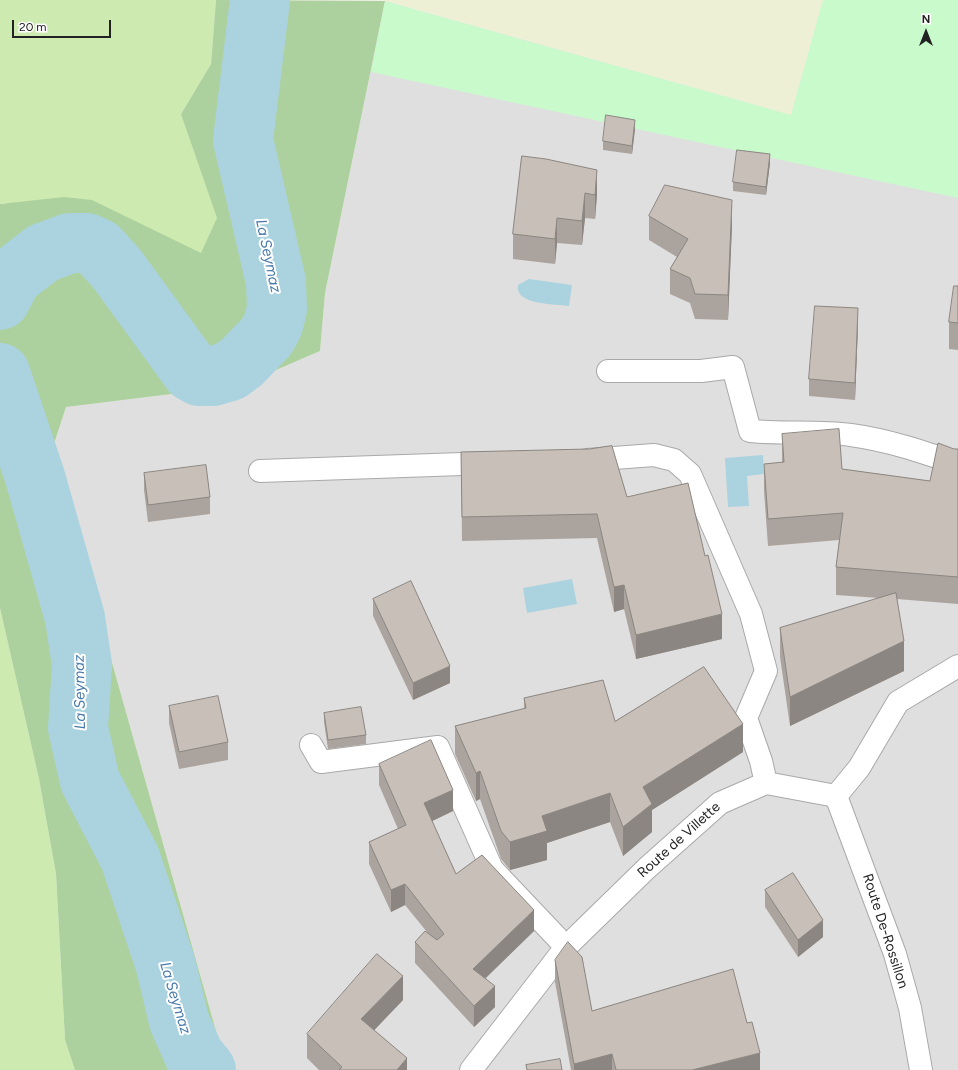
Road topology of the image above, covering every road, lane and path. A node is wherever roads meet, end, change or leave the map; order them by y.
1 (608, 371) dead end
2 (569, 461) edge
3 (513, 462) edge
4 (958, 464) edge
5 (260, 471) dead end
6 (958, 666) edge
7 (311, 745) dead end
8 (766, 783) junction
9 (836, 796) junction
10 (566, 947) junction
11 (471, 1070) edge
12 (921, 1070) edge

1 - 4 street
2 - 8 street
3 - 5 street
6 - 9 street
7 - 10 street
8 - 9 street
8 - 10 street, Route de Villette
9 - 12 street, Route De-Rossillon
10 - 11 street, Route de Villette

